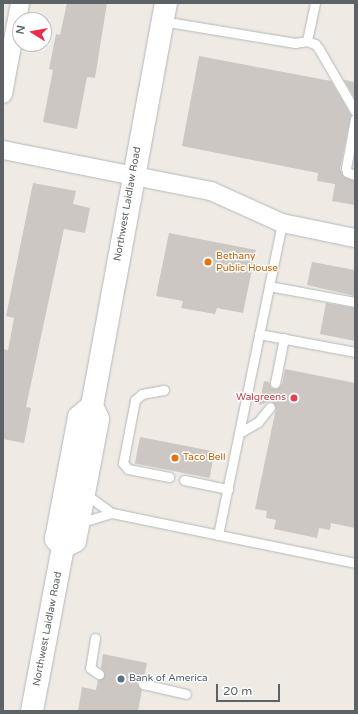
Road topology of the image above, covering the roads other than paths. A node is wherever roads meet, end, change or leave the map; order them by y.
1 (20, 3) edge
2 (314, 3) edge
3 (164, 12) edge
4 (307, 41) junction
5 (3, 94) edge
6 (355, 111) edge
7 (355, 119) edge
8 (3, 150) edge
9 (355, 175) edge
10 (133, 176) junction
11 (282, 223) junction
12 (355, 238) edge
13 (269, 286) junction
14 (355, 302) edge
15 (259, 334) junction
16 (284, 338) junction
17 (355, 352) edge
18 (275, 383) dead end
19 (164, 390) dead end
20 (92, 406) junction
21 (270, 407) dead end
22 (239, 433) junction
23 (169, 477) dead end
24 (184, 480) dead end
25 (228, 489) junction
26 (84, 493) junction
27 (112, 513) junction
28 (78, 523) junction
29 (218, 535) junction
30 (63, 547) junction
31 (355, 563) edge
32 (95, 638) dead end
33 (99, 674) dead end
34 (143, 684) dead end
35 (186, 694) dead end
36 (32, 711) edge

1 - 5 street
2 - 4 lane
3 - 4 lane
3 - 10 main road, Northwest Laidlaw Road
4 - 6 lane
7 - 9 lane
8 - 10 street
10 - 11 street
10 - 20 main road, Northwest Laidlaw Road
11 - 12 street
11 - 13 lane
13 - 14 lane
13 - 15 lane
15 - 16 lane
15 - 22 lane
16 - 17 lane
16 - 18 lane
19 - 23 lane
20 - 26 main road, Northwest Laidlaw Road
20 - 30 main road, Northwest Laidlaw Road
21 - 22 lane
22 - 25 lane
24 - 25 lane
25 - 29 lane
26 - 27 lane
26 - 28 main road, Northwest Laidlaw Road
27 - 28 lane
27 - 29 lane
28 - 30 main road, Northwest Laidlaw Road
29 - 31 lane
30 - 36 main road, Northwest Laidlaw Road
32 - 33 lane
34 - 35 lane

